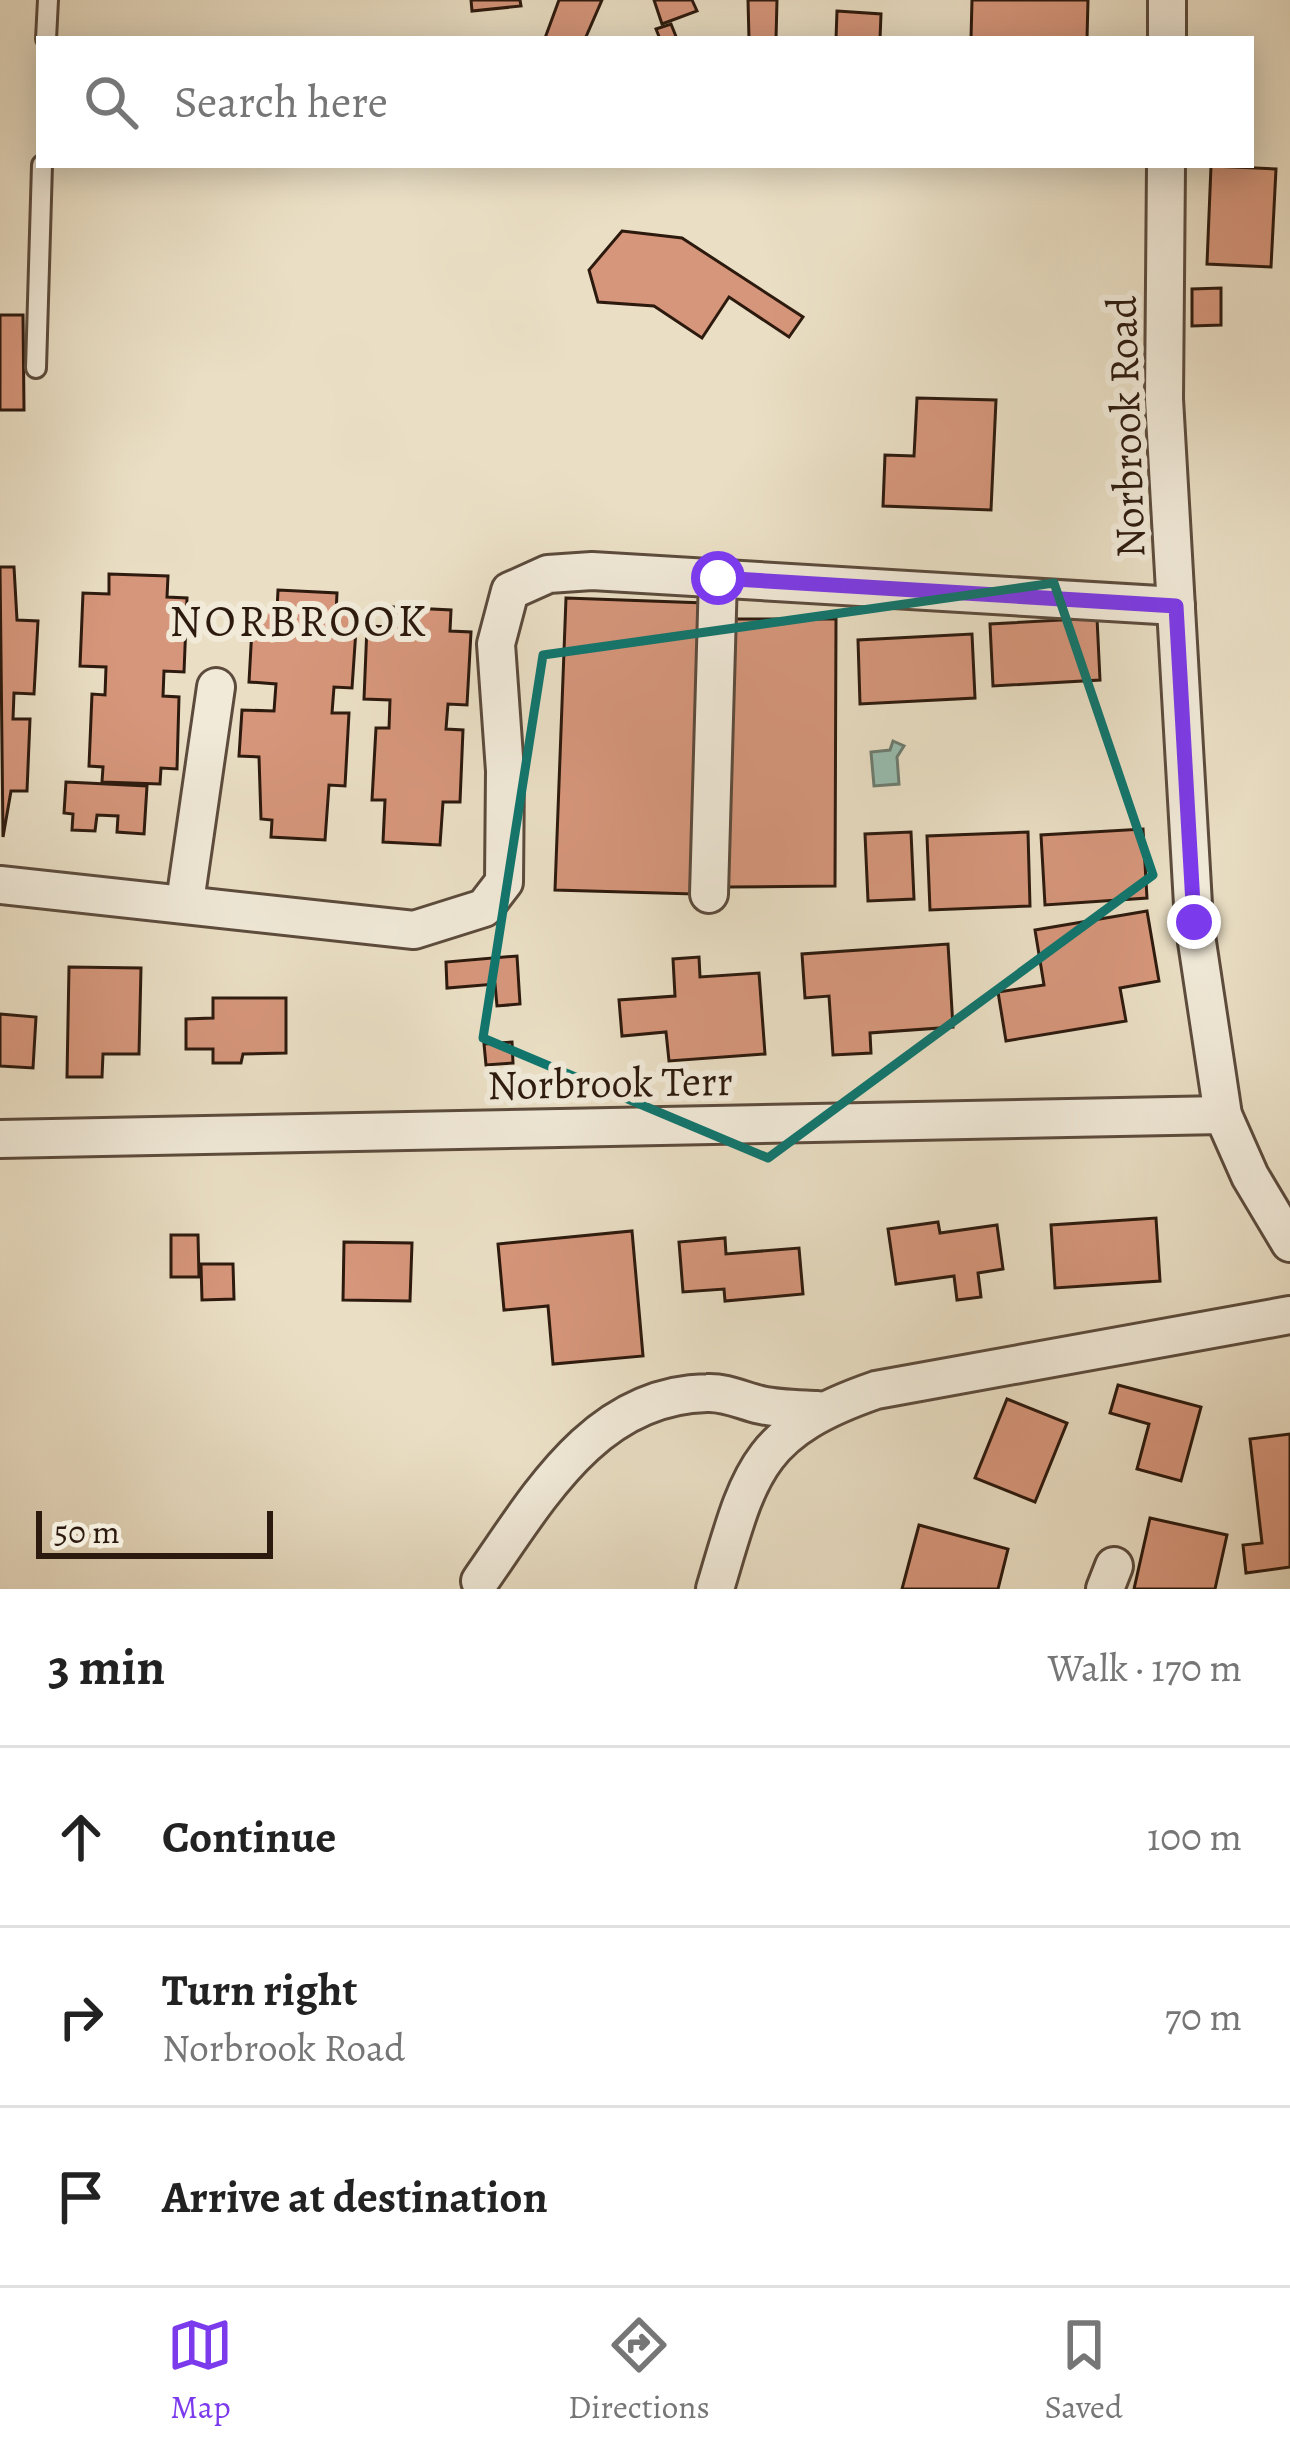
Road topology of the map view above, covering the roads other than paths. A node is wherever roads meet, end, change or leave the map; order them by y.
1 (47, 0) edge
2 (1167, 0) edge
3 (46, 36) edge
4 (1167, 36) edge
5 (42, 168) edge
6 (1166, 168) edge
7 (36, 368) dead end
8 (718, 578) junction
9 (1176, 606) junction
10 (216, 687) dead end
11 (0, 885) edge
12 (709, 894) dead end
13 (185, 902) junction
14 (1223, 1115) junction
15 (0, 1139) edge
16 (1290, 1243) edge
17 (1290, 1315) edge
18 (817, 1410) junction
19 (480, 1581) dead end
20 (715, 1589) edge

1 - 3 lane
2 - 4 street
5 - 7 lane
6 - 9 street, Norbrook Road
8 - 9 street
8 - 12 street
8 - 13 street
9 - 14 street, Norbrook Road
10 - 13 street
11 - 13 street
14 - 15 street, Norbrook Terr
14 - 16 street, Norbrook Road
17 - 18 street
18 - 19 street
18 - 20 street

